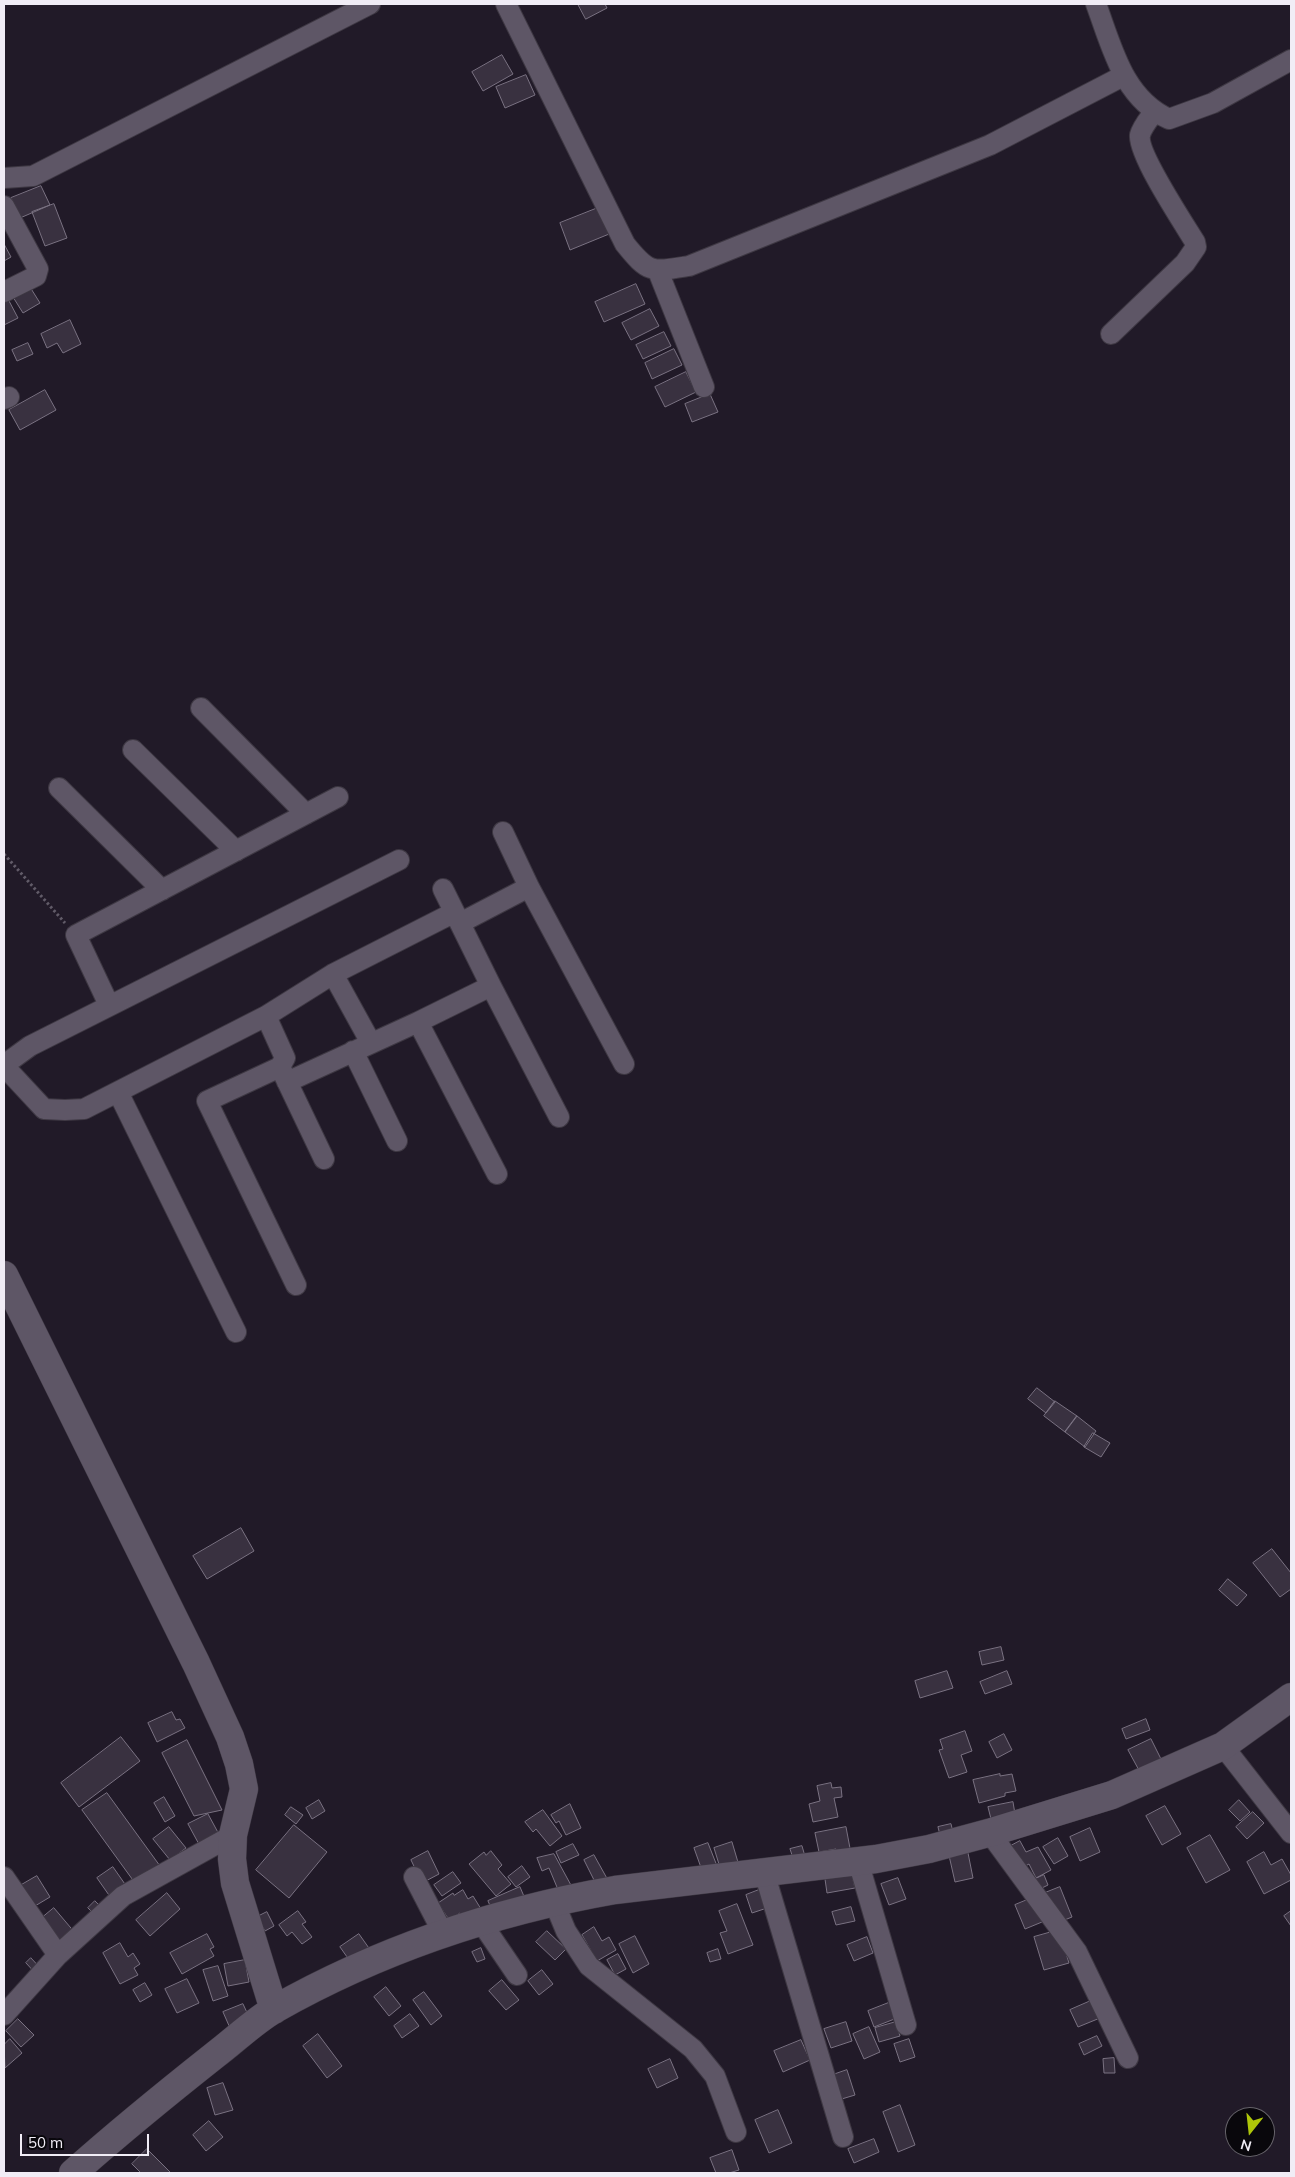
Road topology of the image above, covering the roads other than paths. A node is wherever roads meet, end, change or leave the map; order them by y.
1 (370, 4) edge
2 (506, 4) edge
3 (1096, 4) edge
4 (1291, 60) edge
5 (1122, 76) junction
6 (1154, 112) junction
7 (4, 178) edge
8 (4, 206) edge
9 (658, 271) junction
10 (4, 292) edge
11 (1111, 334) dead end
12 (704, 387) dead end
13 (202, 708) dead end
14 (133, 750) dead end
15 (59, 788) dead end
16 (338, 797) dead end
17 (306, 814) junction
18 (503, 832) dead end
19 (236, 851) junction
20 (399, 860) dead end
21 (529, 887) junction
22 (443, 889) dead end
23 (162, 890) junction
24 (456, 918) junction
25 (332, 974) junction
26 (491, 986) junction
27 (109, 1005) junction
28 (266, 1016) junction
29 (418, 1022) junction
30 (371, 1043) junction
31 (353, 1051) junction
32 (624, 1064) dead end
33 (4, 1066) edge
34 (283, 1074) junction
35 (118, 1092) junction
36 (559, 1117) dead end
37 (397, 1141) dead end
38 (324, 1159) dead end
39 (497, 1174) dead end
40 (4, 1275) edge
41 (296, 1285) dead end
42 (236, 1332) dead end
43 (1291, 1697) edge
44 (1223, 1746) junction
45 (989, 1832) junction
46 (1291, 1832) edge
47 (233, 1835) junction
48 (858, 1861) junction
49 (764, 1872) junction
50 (4, 1877) edge
51 (414, 1877) dead end
52 (554, 1902) junction
53 (481, 1922) junction
54 (443, 1933) junction
55 (58, 1955) junction
56 (517, 1975) dead end
57 (274, 2010) junction
58 (4, 2015) edge
59 (906, 2025) dead end
60 (1128, 2058) dead end
61 (736, 2132) dead end
62 (842, 2137) dead end
63 (73, 2173) edge

1 - 7 street
2 - 9 street
3 - 5 street
4 - 6 street
5 - 6 street
5 - 9 street
6 - 11 street
8 - 10 street
9 - 12 street
13 - 17 street
14 - 19 street
15 - 23 street
16 - 17 street
17 - 19 street
18 - 21 street
19 - 23 street
20 - 27 street
21 - 24 street
21 - 32 street
22 - 24 street
23 - 27 street
24 - 25 street
24 - 26 street
25 - 28 street
25 - 30 street
26 - 29 street
26 - 36 street
27 - 33 street
28 - 34 street
28 - 35 street
29 - 30 street
29 - 39 street
30 - 31 street
31 - 34 street
31 - 37 street
33 - 35 street
34 - 38 street
34 - 41 street
35 - 42 street
40 - 47 street
43 - 44 street
44 - 45 street
44 - 46 street
45 - 48 street
45 - 60 street
47 - 55 street
47 - 57 street
48 - 49 street
48 - 59 street
49 - 52 street
49 - 62 street
50 - 55 street
51 - 54 street
52 - 53 street
52 - 61 street
53 - 54 street
53 - 56 street
54 - 57 street
55 - 58 street
57 - 63 street

